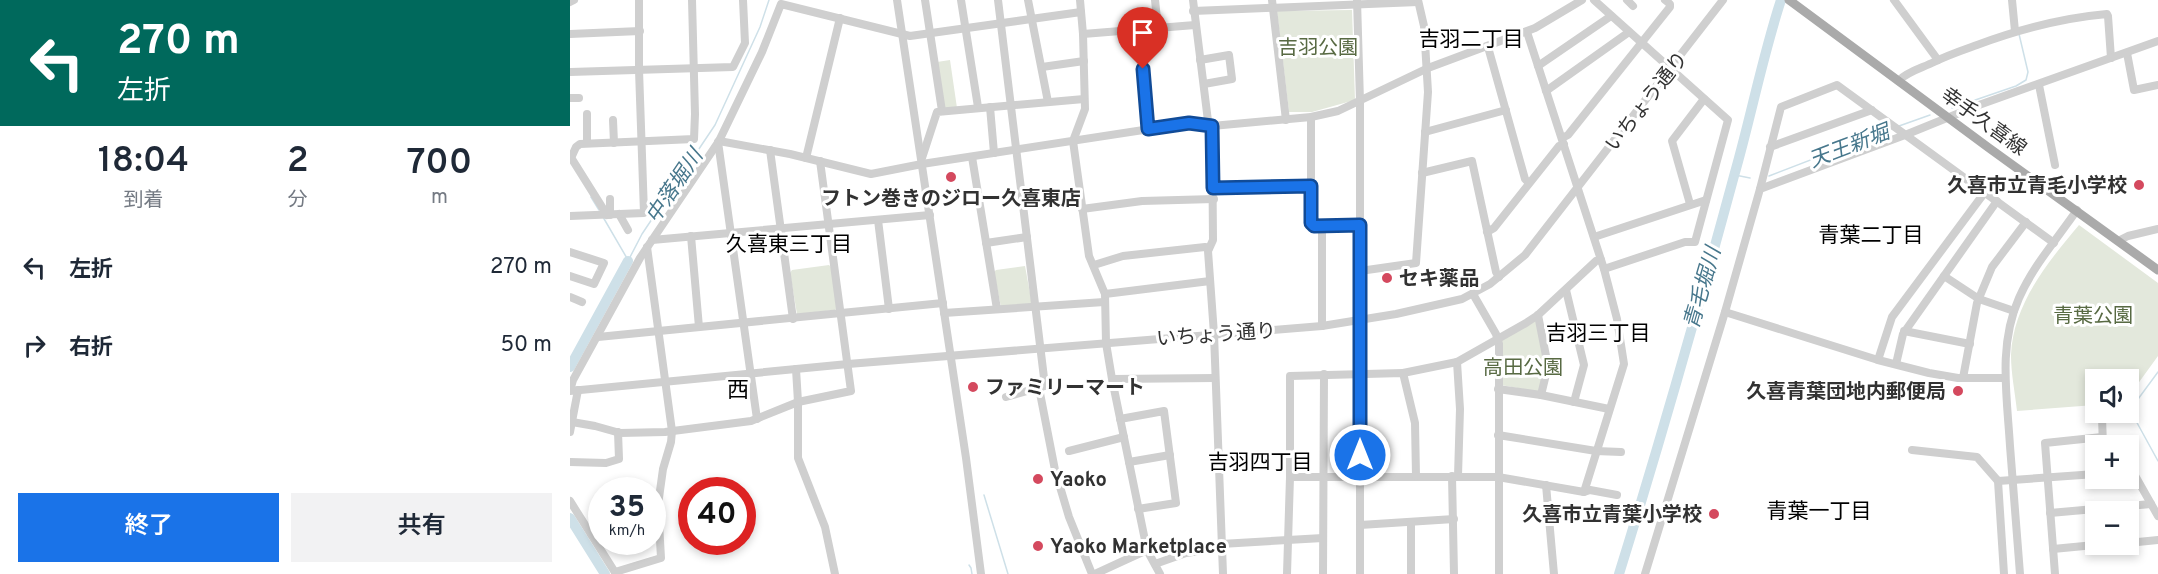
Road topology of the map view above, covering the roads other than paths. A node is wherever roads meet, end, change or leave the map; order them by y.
1 (639, 0) edge
2 (692, 0) edge
3 (743, 0) edge
4 (897, 0) edge
5 (925, 0) edge
6 (961, 0) edge
7 (998, 0) edge
8 (1028, 0) edge
9 (1080, 0) edge
10 (1155, 0) edge
11 (1192, 0) edge
12 (1582, 0) edge
13 (1594, 0) edge
14 (1627, 0) edge
15 (1665, 0) edge
16 (1723, 0) edge
17 (1789, 0) edge
18 (1894, 0) edge
19 (2012, 0) edge
20 (1418, 1) edge
21 (795, 3) edge
22 (1320, 3) edge
23 (1357, 3) edge
24 (1230, 4) edge
25 (1272, 4) edge
26 (1633, 6) dead end
27 (1193, 11) junction
28 (1081, 12) junction
29 (1611, 16) junction
30 (840, 18) junction
31 (1032, 18) junction
32 (1000, 23) junction
33 (1195, 25) junction
34 (966, 27) junction
35 (1158, 28) junction
36 (1139, 30) junction
37 (2017, 30) junction
38 (640, 32) junction
39 (930, 32) junction
40 (1527, 32) junction
41 (1629, 32) junction
42 (570, 34) edge
43 (902, 34) junction
44 (1083, 34) junction
45 (2158, 40) edge
46 (1641, 43) junction
47 (1488, 47) junction
48 (2127, 52) junction
49 (2111, 58) junction
50 (1200, 60) junction
51 (1938, 60) junction
52 (1084, 61) junction
53 (1538, 66) junction
54 (1042, 68) junction
55 (1428, 68) junction
56 (694, 69) junction
57 (1671, 69) junction
58 (639, 70) junction
59 (570, 72) edge
60 (1898, 81) junction
61 (1204, 84) junction
62 (2039, 85) junction
63 (2158, 86) edge
64 (1546, 91) junction
65 (1084, 99) junction
66 (1704, 99) junction
67 (1360, 101) junction
68 (1048, 102) junction
69 (1011, 105) junction
70 (978, 107) junction
71 (990, 107) junction
72 (1506, 110) junction
73 (1872, 110) junction
74 (942, 111) junction
75 (587, 114) dead end
76 (1311, 117) junction
77 (1949, 118) junction
78 (613, 120) dead end
79 (1286, 120) junction
80 (1212, 126) junction
81 (1148, 129) junction
82 (1425, 132) junction
83 (1903, 133) junction
84 (1073, 141) junction
85 (1563, 141) junction
86 (642, 142) junction
87 (718, 142) junction
88 (614, 143) junction
89 (587, 144) junction
90 (1770, 147) junction
91 (770, 150) junction
92 (1017, 150) junction
93 (994, 153) junction
94 (571, 157) edge
95 (972, 157) junction
96 (806, 158) junction
97 (820, 161) junction
98 (921, 162) junction
99 (2055, 165) dead end
100 (1422, 173) junction
101 (1529, 183) junction
102 (1311, 186) junction
103 (1213, 188) junction
104 (1578, 188) junction
105 (1760, 189) junction
106 (1985, 192) junction
107 (610, 199) dead end
108 (1214, 199) junction
109 (1706, 200) junction
110 (1997, 201) junction
111 (1690, 204) junction
112 (1082, 209) junction
113 (2077, 210) junction
114 (619, 214) junction
115 (606, 215) junction
116 (930, 215) junction
117 (570, 216) edge
118 (878, 220) junction
119 (2026, 222) junction
120 (828, 224) junction
121 (1360, 225) junction
122 (1322, 226) junction
123 (780, 228) junction
124 (2158, 229) edge
125 (628, 230) dead end
126 (731, 232) junction
127 (1487, 232) junction
128 (691, 236) junction
129 (1027, 237) junction
130 (1594, 237) junction
131 (652, 240) junction
132 (2118, 241) junction
133 (986, 243) junction
134 (2054, 243) junction
135 (647, 247) junction
136 (1209, 248) junction
137 (570, 252) edge
138 (1601, 260) junction
139 (1094, 265) junction
140 (1604, 269) junction
141 (2158, 270) edge
142 (1360, 272) junction
143 (570, 276) edge
144 (1944, 276) junction
145 (1499, 277) junction
146 (1210, 281) junction
147 (1566, 290) junction
148 (1473, 294) junction
149 (570, 297) edge
150 (1104, 298) junction
151 (1978, 299) junction
152 (582, 302) dead end
153 (943, 303) junction
154 (1036, 308) junction
155 (890, 309) junction
156 (997, 309) junction
157 (2014, 311) junction
158 (1725, 312) junction
159 (841, 314) junction
160 (944, 314) junction
161 (1538, 315) junction
162 (793, 318) junction
163 (1360, 320) junction
164 (744, 323) junction
165 (1322, 326) junction
166 (699, 327) junction
167 (657, 332) junction
168 (1904, 332) junction
169 (1214, 334) junction
170 (598, 337) junction
171 (1498, 338) junction
172 (1106, 343) junction
173 (1970, 344) junction
174 (1041, 348) junction
175 (950, 356) junction
176 (1878, 360) junction
177 (1457, 362) junction
178 (848, 364) junction
179 (1896, 364) junction
180 (796, 369) junction
181 (751, 374) junction
182 (1324, 374) junction
183 (1360, 374) junction
184 (1403, 374) junction
185 (1215, 378) junction
186 (1964, 378) junction
187 (2005, 378) junction
188 (1112, 379) junction
189 (664, 381) junction
190 (1038, 388) junction
191 (1498, 389) junction
192 (574, 390) edge
193 (1541, 395) junction
194 (1006, 397) dead end
195 (798, 402) junction
196 (1574, 402) junction
197 (1609, 409) junction
198 (757, 419) junction
199 (1120, 419) junction
200 (572, 422) junction
201 (672, 431) junction
202 (570, 432) edge
203 (618, 432) junction
204 (1498, 435) junction
205 (1124, 437) junction
206 (2085, 442) edge
207 (1912, 450) dead end
208 (1069, 451) dead end
209 (1596, 452) junction
210 (1621, 452) dead end
211 (1170, 455) junction
212 (570, 462) edge
213 (1129, 462) junction
214 (2085, 475) edge
215 (1360, 476) junction
216 (1416, 476) junction
217 (1455, 476) junction
218 (662, 477) edge
219 (1290, 477) junction
220 (1324, 477) junction
221 (1498, 477) junction
222 (2048, 478) junction
223 (2013, 480) junction
224 (1998, 481) junction
225 (2139, 483) edge
226 (1546, 485) junction
227 (1584, 492) junction
228 (1617, 495) dead end
229 (570, 501) edge
230 (2151, 504) junction
231 (1138, 509) junction
232 (2050, 513) junction
233 (2158, 516) edge
234 (1454, 519) junction
235 (1411, 522) junction
236 (1360, 525) junction
237 (588, 529) edge
238 (1323, 538) junction
239 (2158, 540) edge
240 (1288, 541) junction
241 (2139, 542) edge
242 (1221, 546) junction
243 (2085, 546) edge
244 (2053, 549) junction
245 (1147, 550) junction
246 (604, 555) edge
247 (662, 555) edge
248 (1155, 564) junction
249 (616, 573) edge
250 (835, 574) edge
251 (981, 574) edge
252 (1093, 574) edge
253 (1160, 574) edge
254 (1223, 574) edge
255 (1287, 574) edge
256 (1323, 574) edge
257 (1360, 574) edge
258 (1411, 574) edge
259 (1454, 574) edge
260 (1499, 574) edge
261 (1554, 574) edge
262 (1645, 574) edge
263 (2004, 574) edge
264 (2020, 574) edge
265 (2055, 574) edge

1 - 38 street
2 - 56 street
3 - 56 street
4 - 43 street
5 - 39 street
6 - 34 street
7 - 32 street
8 - 31 street
9 - 28 street
10 - 35 street
11 - 27 street
12 - 40 street
13 - 29 street
14 - 26 street
15 - 46 street
16 - 57 street, いちょう通り
17 - 60 main road, 幸手久喜線
18 - 51 street
19 - 37 street
20 - 23 street
20 - 55 street
21 - 30 street
21 - 87 street
22 - 23 street
22 - 25 street
23 - 67 street
24 - 25 street
24 - 27 street
25 - 79 street
27 - 33 street
28 - 31 street
28 - 44 street
29 - 41 street
29 - 53 street
30 - 43 street
30 - 96 street
31 - 32 street
31 - 54 street
32 - 34 street
32 - 69 street
33 - 35 street
33 - 50 street
34 - 39 street
34 - 70 street
35 - 36 street
36 - 44 street
36 - 81 street
37 - 49 street
37 - 51 street
38 - 42 street
38 - 58 street
39 - 43 street
39 - 74 street
40 - 47 street
40 - 53 street
41 - 46 street
41 - 64 street
43 - 98 street
44 - 52 street
45 - 48 street
46 - 57 street
46 - 85 street
47 - 55 street
47 - 72 street
48 - 49 street
48 - 63 street
49 - 62 street
50 - 61 street
50 - 61 street
51 - 60 street
52 - 54 street
52 - 65 street
53 - 64 street
54 - 68 street
55 - 67 street
55 - 82 street
56 - 58 street
56 - 86 street
57 - 66 street
57 - 104 street, いちょう通り
58 - 59 street
58 - 86 street
60 - 77 main road, 幸手久喜線
61 - 80 street
62 - 77 street
62 - 99 street
64 - 85 street
65 - 68 street
65 - 84 street
66 - 109 street
66 - 111 street
67 - 76 street
67 - 121 street
68 - 69 street
69 - 71 street
69 - 92 street
70 - 71 street
70 - 74 street
71 - 93 street
72 - 82 street
72 - 101 street
73 - 83 street
73 - 90 street
73 - 90 street
74 - 98 street
75 - 89 street
76 - 79 street
76 - 102 street
77 - 83 street
77 - 113 main road, 幸手久喜線
78 - 88 street
79 - 80 street
80 - 81 street
80 - 103 street
81 - 84 street
82 - 100 street
83 - 105 street
83 - 106 street
84 - 92 street
84 - 112 street
85 - 101 street
85 - 104 street
86 - 88 street
86 - 114 street
87 - 91 street
87 - 126 street
87 - 131 street
88 - 89 street
89 - 94 street
90 - 105 street
91 - 96 street
91 - 123 street
92 - 93 street
92 - 129 street
93 - 95 street
94 - 115 street
95 - 98 street
95 - 133 street
96 - 97 street
97 - 98 street
97 - 120 street
98 - 116 street
100 - 127 street
100 - 142 street
101 - 127 street
102 - 103 street
102 - 122 street
103 - 108 street
104 - 130 street
104 - 145 street, いちょう通り
105 - 158 street
106 - 110 street
106 - 176 street
107 - 115 street
108 - 112 street
108 - 136 street
109 - 111 street
109 - 140 street
110 - 119 street
110 - 144 street
111 - 130 street
112 - 139 street
113 - 132 main road, 幸手久喜線
113 - 134 street
114 - 115 street
114 - 125 street
115 - 117 street
116 - 118 street
116 - 153 street
118 - 120 street
118 - 155 street
119 - 134 street
119 - 151 street
120 - 123 street
120 - 159 street
121 - 122 street
121 - 142 street
122 - 165 street
123 - 126 street
123 - 162 street
124 - 132 street
126 - 128 street
126 - 164 street
127 - 145 street
128 - 131 street
128 - 166 street
129 - 133 street
129 - 154 street
130 - 138 street
131 - 135 street
132 - 141 main road, 幸手久喜線
133 - 156 street
134 - 157 street
135 - 167 street
135 - 170 street
136 - 139 street
136 - 146 street
137 - 143 street
138 - 140 street
138 - 147 street
139 - 150 street
140 - 197 street
142 - 163 street
144 - 151 street
144 - 168 street
145 - 148 street, いちょう通り
146 - 150 street
146 - 169 street
147 - 161 street
147 - 196 street
148 - 163 street, いちょう通り
148 - 171 street
149 - 152 street
150 - 154 street
150 - 172 street
151 - 157 street
151 - 173 street
153 - 155 street
153 - 160 street
154 - 156 street
154 - 174 street
155 - 159 street
156 - 160 street
157 - 187 street
158 - 176 street
158 - 262 street
159 - 162 street
159 - 178 street
160 - 175 street
161 - 171 street
161 - 193 street
162 - 164 street
163 - 165 street, いちょう通り
163 - 183 street
164 - 166 street
164 - 181 street
165 - 169 street, いちょう通り
166 - 167 street
167 - 170 street
167 - 189 street
168 - 173 street
168 - 179 street
169 - 172 street, いちょう通り
169 - 185 street
170 - 192 street
171 - 177 street
171 - 191 street
172 - 174 street, いちょう通り
172 - 188 street
173 - 186 street
174 - 175 street, いちょう通り
174 - 190 street
175 - 178 street, いちょう通り
175 - 251 street
176 - 179 street
177 - 184 street
177 - 217 street
178 - 180 street, いちょう通り
178 - 195 street
179 - 186 street
180 - 181 street, いちょう通り
180 - 195 street
181 - 189 street, いちょう通り
181 - 198 street
182 - 183 street
182 - 219 street
182 - 220 street
183 - 184 street
183 - 215 street
184 - 216 street
185 - 188 street
185 - 242 street
186 - 187 street
187 - 223 street
188 - 199 street
189 - 192 street, いちょう通り
189 - 201 street
190 - 194 street
190 - 252 street
191 - 193 street
191 - 204 street
192 - 200 street
193 - 196 street
195 - 198 street
195 - 250 street
196 - 197 street
197 - 209 street
198 - 201 street
199 - 205 street
199 - 211 street
200 - 202 street
200 - 203 street
201 - 203 street
201 - 218 street
203 - 212 street
204 - 209 street
204 - 221 street
205 - 208 street
205 - 213 street
206 - 222 street
207 - 224 street
209 - 210 street
209 - 227 street
211 - 213 street
211 - 231 street
213 - 231 street
214 - 222 street
215 - 216 street
215 - 220 street
215 - 236 street
216 - 217 street
217 - 221 street
217 - 234 street
219 - 220 street
219 - 240 street
220 - 238 street
221 - 226 street
221 - 260 street
222 - 223 street
222 - 232 street
223 - 224 street
223 - 264 street
224 - 263 street
225 - 230 street
226 - 227 street
226 - 261 street
227 - 228 street
229 - 237 street
230 - 232 street
230 - 233 street
231 - 245 street
232 - 244 street
234 - 235 street
234 - 259 street
235 - 236 street
235 - 258 street
236 - 257 street
238 - 240 street
238 - 256 street
239 - 241 street
240 - 242 street
240 - 255 street
242 - 248 street
242 - 254 street
243 - 244 street
244 - 265 street
245 - 248 street
245 - 252 street
246 - 249 street
247 - 249 street
248 - 253 street

